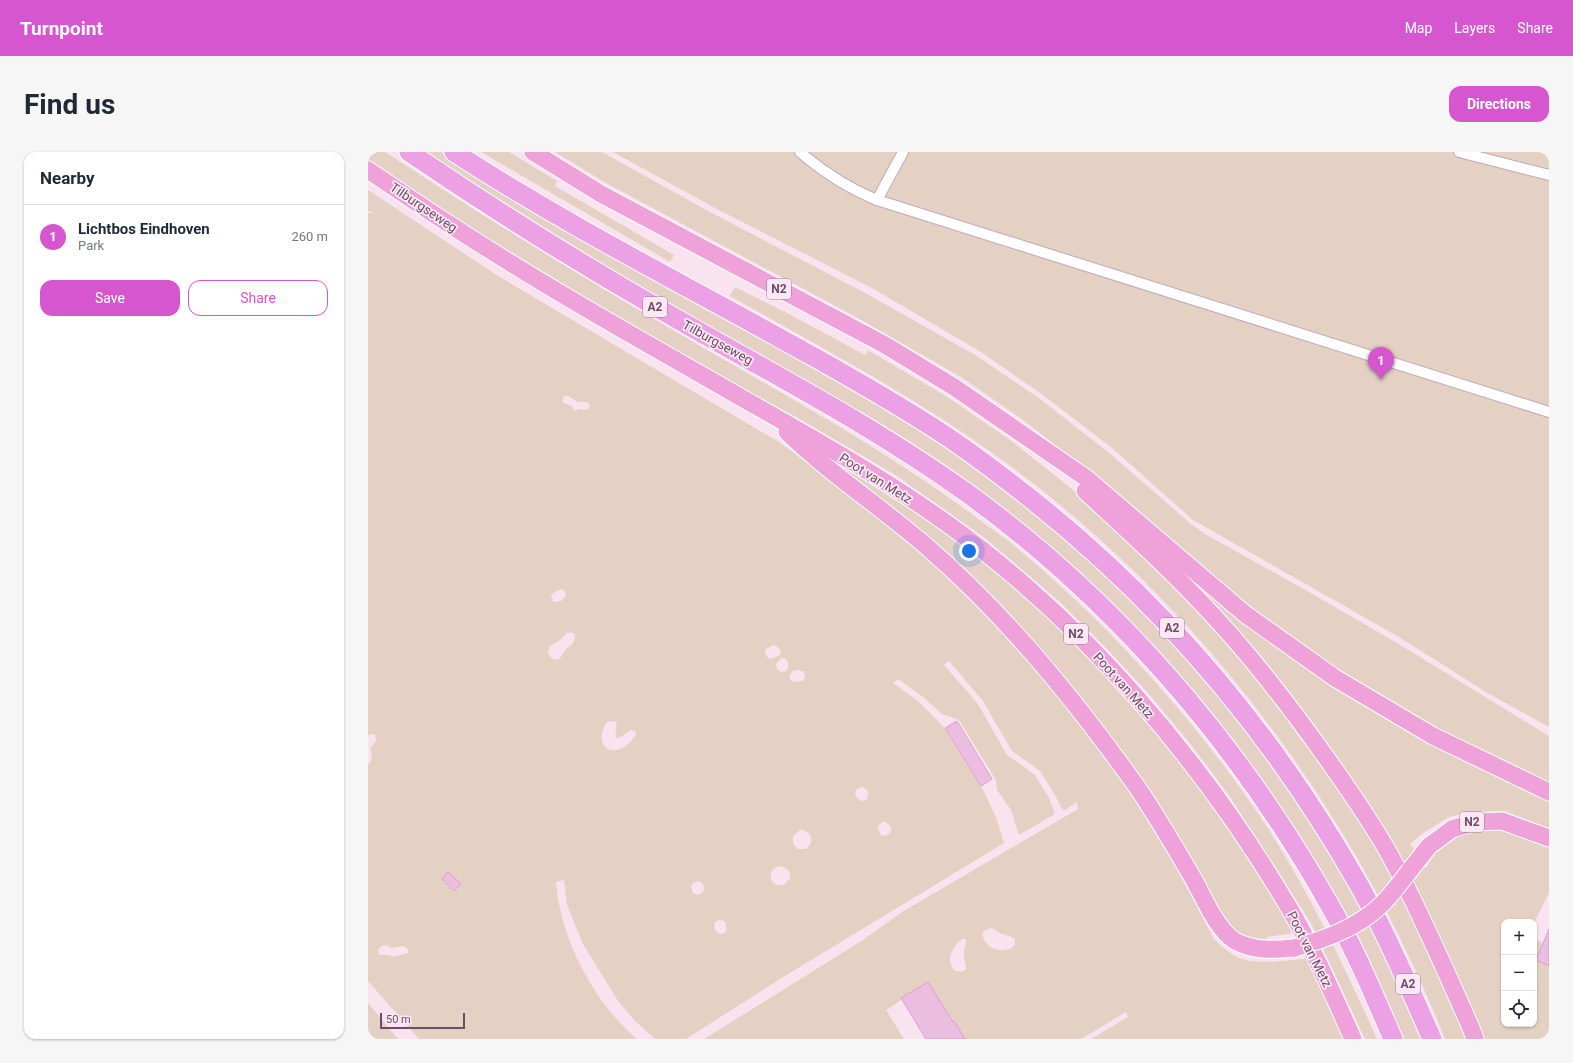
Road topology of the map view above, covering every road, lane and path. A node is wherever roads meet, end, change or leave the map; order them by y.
1 (409, 152) edge
2 (454, 152) edge
3 (533, 152) edge
4 (800, 152) edge
5 (903, 152) edge
6 (1459, 152) edge
7 (368, 170) edge
8 (1549, 174) edge
9 (877, 200) junction
10 (1549, 412) edge
11 (770, 415) junction
12 (1020, 434) junction
13 (1549, 792) edge
14 (1549, 838) edge
15 (1353, 1039) edge
16 (1393, 1039) edge
17 (1432, 1039) edge
18 (1475, 1039) edge

1 - 16 highway, Tilburgseweg / A2
2 - 17 highway, A2
3 - 12 highway, N2
4 - 9 street
5 - 9 street
6 - 8 street
7 - 11 highway, Tilburgseweg / N2
9 - 10 street
11 - 14 highway, N2, bridge
11 - 15 highway, Poot van Metz / N2
12 - 13 highway, N2
12 - 18 highway, N2

